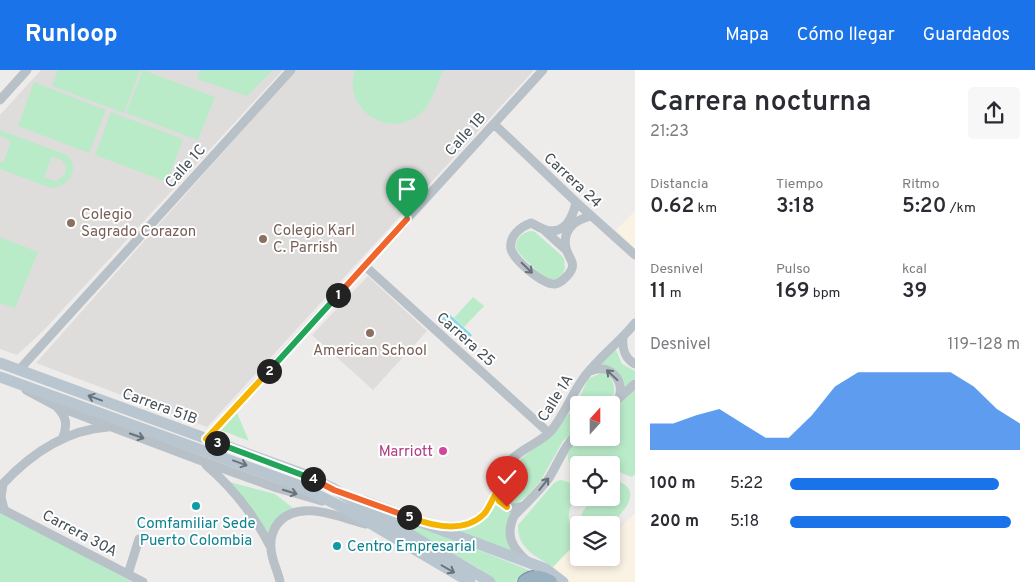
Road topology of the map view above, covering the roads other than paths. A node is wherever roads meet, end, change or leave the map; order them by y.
1 (27, 70) edge
2 (291, 70) edge
3 (543, 70) edge
4 (0, 100) edge
5 (494, 124) junction
6 (576, 202) junction
7 (591, 216) junction
8 (544, 230) junction
9 (566, 250) junction
10 (635, 255) edge
11 (364, 266) junction
12 (635, 323) edge
13 (623, 338) junction
14 (0, 363) edge
15 (635, 364) edge
16 (19, 370) junction
17 (589, 371) junction
18 (0, 377) edge
19 (13, 382) junction
20 (635, 384) edge
21 (619, 396) edge
22 (620, 397) edge
23 (56, 406) junction
24 (110, 426) junction
25 (549, 433) junction
26 (63, 437) junction
27 (206, 439) junction
28 (570, 440) edge
29 (202, 461) junction
30 (2, 485) edge
31 (334, 490) junction
32 (496, 493) junction
33 (523, 506) junction
34 (2, 509) edge
35 (346, 509) junction
36 (430, 526) junction
37 (376, 527) junction
38 (139, 539) dead end
39 (271, 548) junction
40 (532, 564) junction
41 (128, 574) junction
42 (144, 582) edge
43 (280, 582) edge
44 (470, 582) edge
45 (490, 582) edge
46 (525, 582) edge
47 (550, 582) edge
48 (563, 582) edge

1 - 4 street
2 - 16 street, Calle 1C
3 - 5 street, Calle 1B
5 - 6 street, Carrera 24
5 - 11 street, Calle 1B
6 - 7 street, Carrera 24
6 - 8 street
7 - 9 street
7 - 10 street, Carrera 24
8 - 9 street
8 -> 9 street
11 - 25 street, Carrera 25
11 - 27 street, Calle 1B
12 - 13 street, Calle 1A
13 - 15 street
13 - 17 street, Calle 1A
14 - 16 main road, Carrera 51B
27 -> 16 main road, Carrera 51B
21 -> 17 street
17 - 25 street, Calle 1A
18 - 19 main road, Carrera 51B
19 - 23 street
19 -> 35 main road, Carrera 51B
20 - 22 street
23 - 24 street
23 - 26 street
24 - 26 street
24 -> 29 street
25 - 32 street, Calle 1A
26 - 30 street
27 - 31 main road, Carrera 51B
33 -> 28 street
29 -> 35 street
29 - 39 street
30 - 34 street, Carrera 30A
31 - 36 main road
31 - 45 main road, Carrera 51B
32 - 33 street
32 - 36 street, Calle 1A
33 - 40 street
34 - 41 street, Carrera 30A
35 - 37 main road, Carrera 51B
36 - 40 main road
37 - 39 street
37 -> 44 main road, Carrera 51B
38 - 41 street
39 - 43 street
40 - 48 main road
41 - 42 street, Carrera 30A
46 - 47 highway

